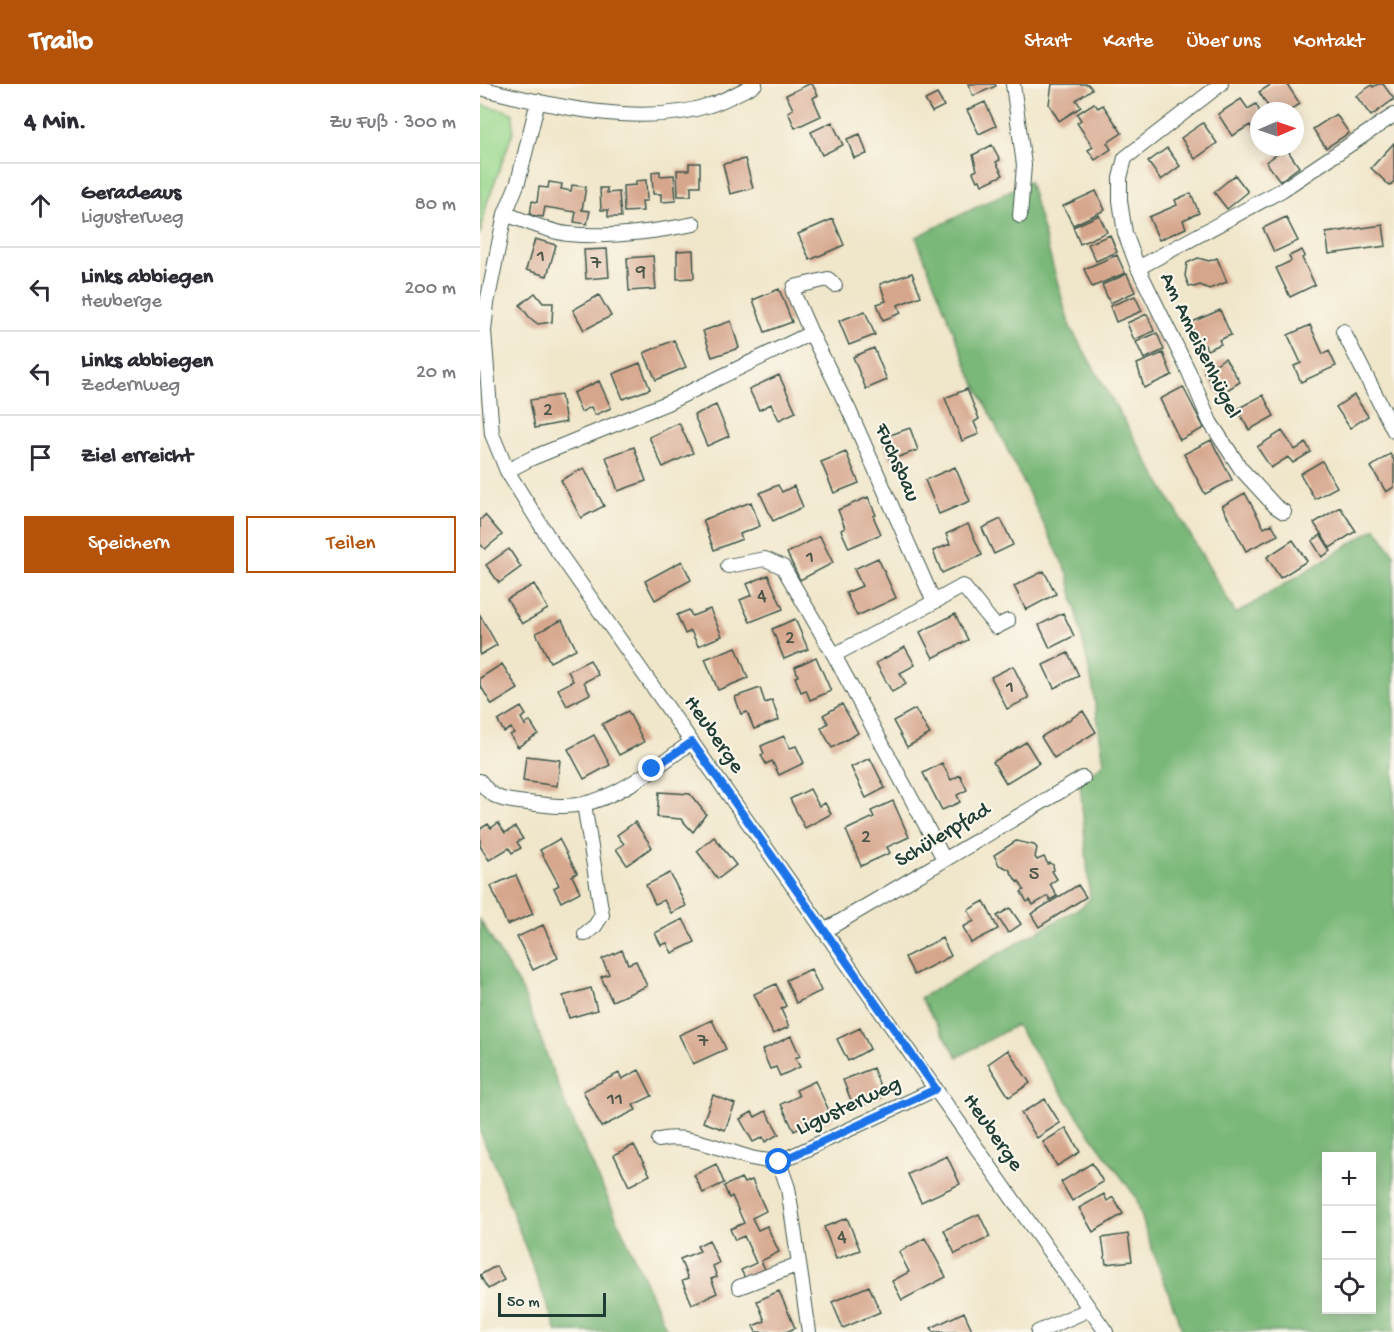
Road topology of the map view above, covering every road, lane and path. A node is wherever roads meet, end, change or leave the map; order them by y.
1 (755, 84) edge
2 (1013, 84) edge
3 (1221, 84) edge
4 (480, 88) edge
5 (728, 90) edge
6 (538, 101) junction
7 (1394, 115) edge
8 (505, 214) junction
9 (1020, 216) dead end
10 (694, 224) dead end
11 (1138, 268) junction
12 (835, 285) dead end
13 (1343, 331) dead end
14 (811, 333) junction
15 (1394, 431) edge
16 (486, 436) edge
17 (507, 471) junction
18 (1284, 512) dead end
19 (728, 566) dead end
20 (934, 602) junction
21 (1008, 621) dead end
22 (834, 655) junction
23 (692, 742) junction
24 (1083, 778) dead end
25 (480, 781) edge
26 (585, 804) junction
27 (944, 859) junction
28 (824, 931) junction
29 (585, 934) dead end
30 (936, 1089) junction
31 (659, 1140) dead end
32 (779, 1162) junction
33 (799, 1264) junction
34 (739, 1287) dead end
35 (1090, 1309) junction
36 (809, 1332) edge
37 (1038, 1332) edge
38 (1106, 1332) edge

1 - 5 street
2 - 9 street
3 - 11 street, Am Ameisenhügel
4 - 6 street
5 - 6 street
6 - 8 street, Heuberge
7 - 11 street
8 - 10 street
8 - 16 street, Heuberge
11 - 18 street, Am Ameisenhügel
12 - 14 street, Fuchsbau
13 - 15 street
14 - 17 street
14 - 20 street, Fuchsbau
16 - 17 street, Heuberge
17 - 23 street, Heuberge
19 - 22 street
20 - 21 street
20 - 22 street
22 - 27 street
23 - 26 street
23 - 28 street, Heuberge
24 - 27 street, Schülerpfad
25 - 26 street
26 - 29 street
27 - 28 street, Schülerpfad
28 - 30 street, Heuberge
30 - 32 street, Ligusterweg
30 - 35 street, Heuberge
31 - 32 street, Ligusterweg
32 - 33 street, Ligusterweg
33 - 34 street
33 - 36 street, Ligusterweg
35 - 37 street
35 - 38 street, Heuberge

